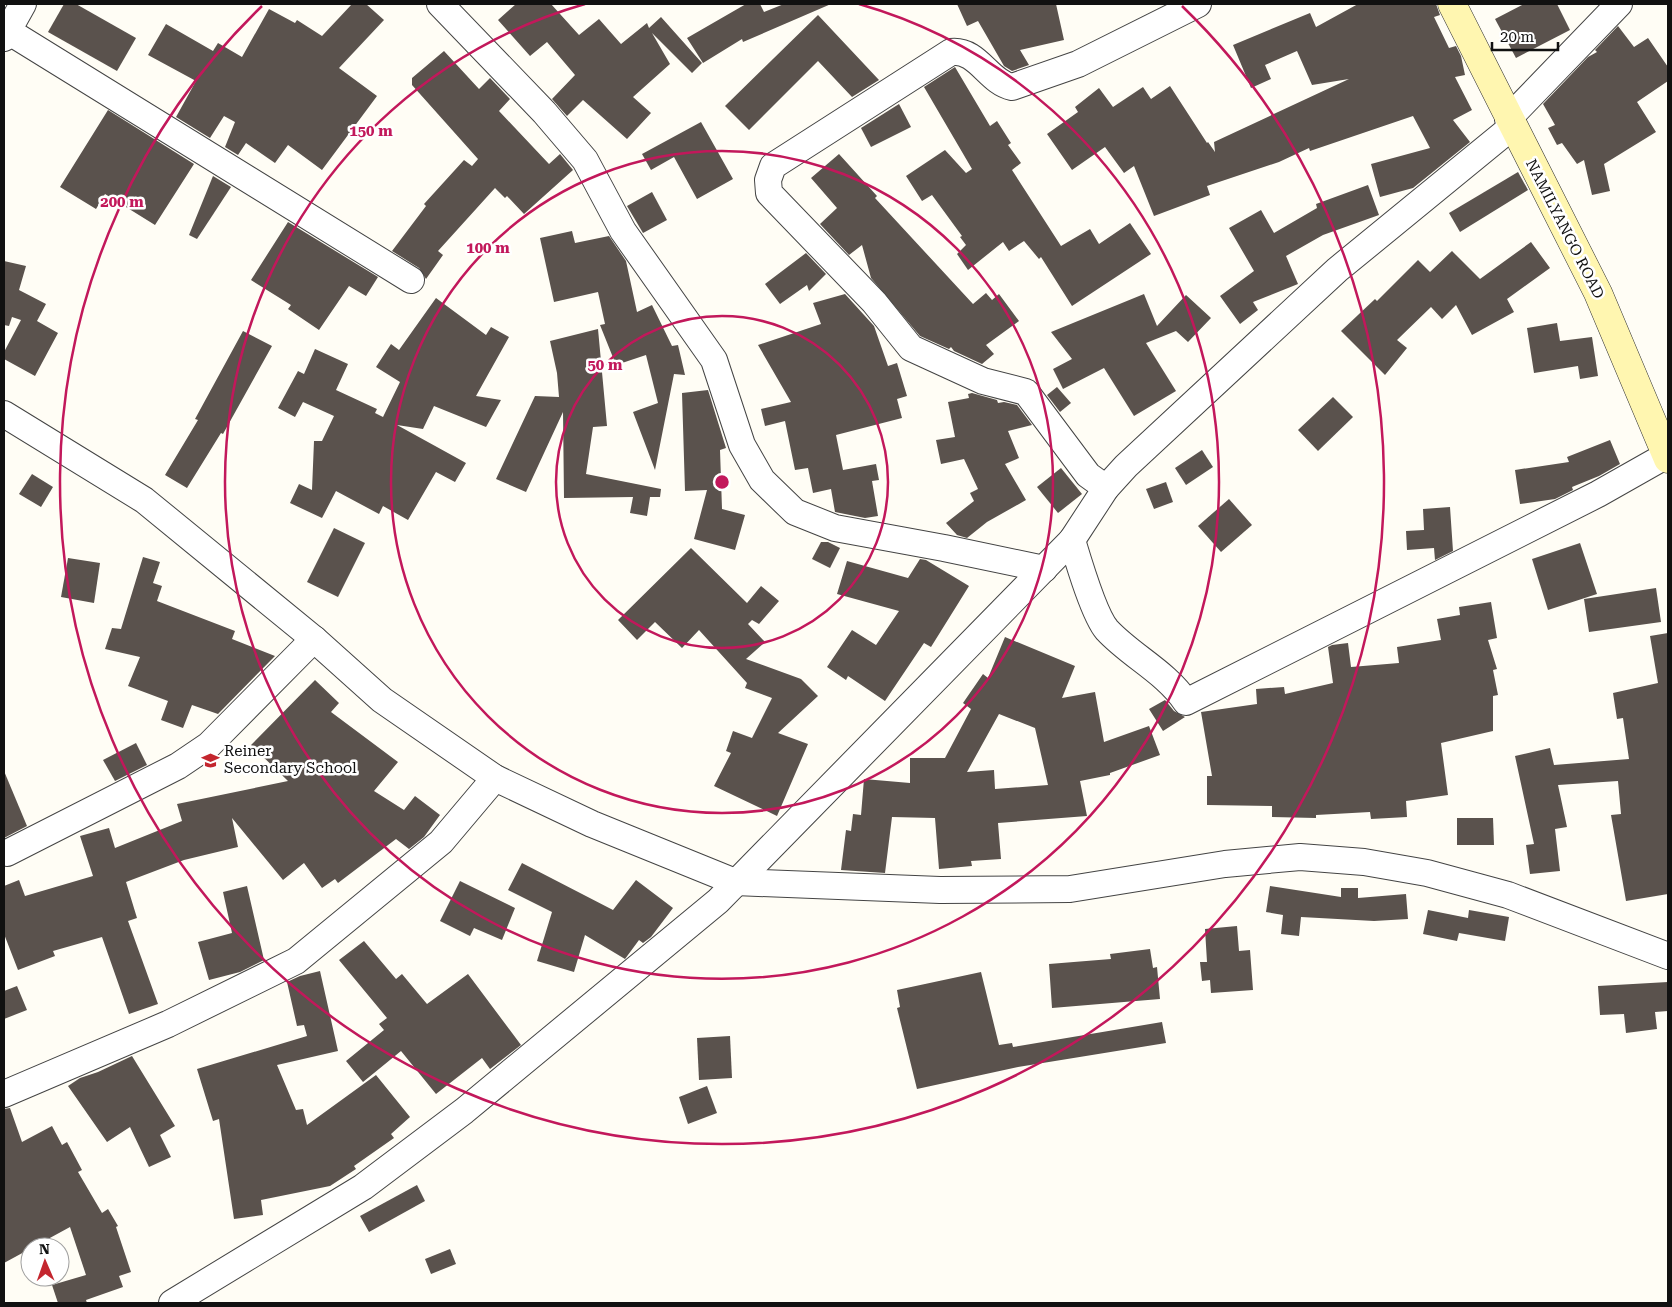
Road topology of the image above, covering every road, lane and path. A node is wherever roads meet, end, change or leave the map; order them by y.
1 (23, 4) edge
2 (440, 4) edge
3 (1198, 4) edge
4 (1452, 4) edge
5 (1618, 4) edge
6 (6, 35) edge
7 (1510, 122) junction
8 (412, 280) dead end
9 (4, 414) edge
10 (1668, 457) edge
11 (1106, 488) junction
12 (1072, 540) junction
13 (1044, 569) junction
14 (314, 640) junction
15 (495, 778) junction
16 (7, 853) dead end
17 (735, 882) junction
18 (1668, 956) edge
19 (4, 1094) edge
20 (172, 1303) edge

1 - 6 street
2 - 13 street
3 - 11 street
4 - 7 main road, NAMILYANGO ROAD
5 - 7 street
6 - 8 street
7 - 10 main road, NAMILYANGO ROAD
7 - 11 street
9 - 14 street
10 - 12 street
11 - 12 street
12 - 13 street
13 - 17 street
14 - 15 street
14 - 16 street
15 - 17 street
15 - 19 street
17 - 18 street
17 - 20 street

